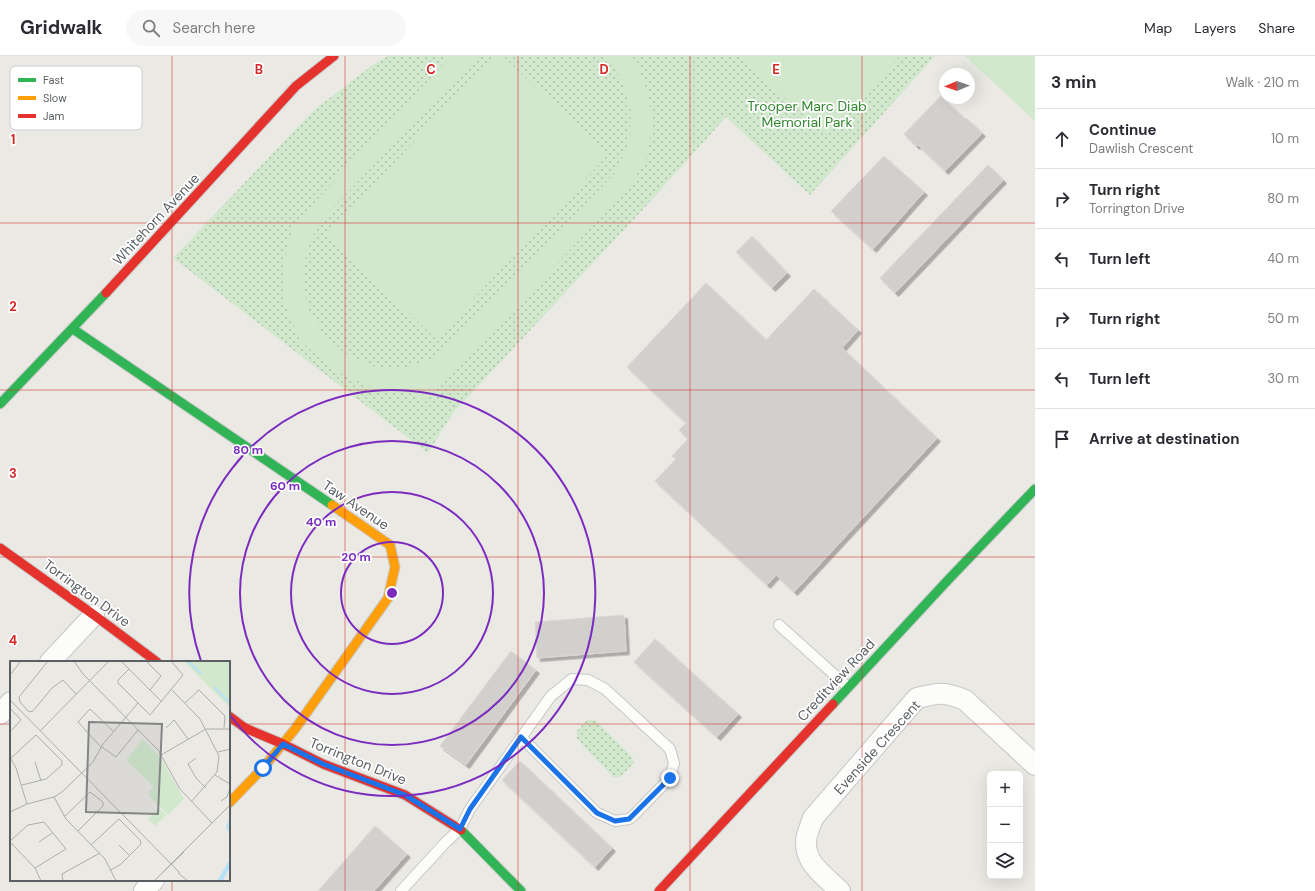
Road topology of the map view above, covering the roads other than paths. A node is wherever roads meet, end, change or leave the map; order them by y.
1 (334, 56) edge
2 (73, 329) junction
3 (0, 404) edge
4 (1035, 489) edge
5 (0, 548) edge
6 (94, 615) junction
7 (779, 625) dead end
8 (51, 661) edge
9 (156, 661) edge
10 (848, 687) junction
11 (10, 703) edge
12 (0, 714) edge
13 (230, 717) edge
14 (521, 737) junction
15 (283, 744) junction
16 (1035, 765) edge
17 (230, 802) edge
18 (460, 829) junction
19 (153, 881) edge
20 (144, 891) edge
21 (401, 891) edge
22 (522, 891) edge
23 (659, 891) edge
24 (840, 891) edge

1 - 2 street, Whitehorn Avenue
2 - 3 street, Whitehorn Avenue
2 - 15 street, Taw Avenue
4 - 10 street, Creditview Road
5 - 6 street, Torrington Drive
6 - 8 street
6 - 9 street, Torrington Drive
7 - 10 lane
10 - 23 street, Creditview Road
11 - 12 street
13 - 15 street, Torrington Drive
14 - 14 lane
14 - 18 lane
15 - 17 street, Taw Avenue
15 - 18 street, Torrington Drive
16 - 24 street, Evenside Crescent
18 - 21 lane
18 - 22 street, Torrington Drive
19 - 20 street

